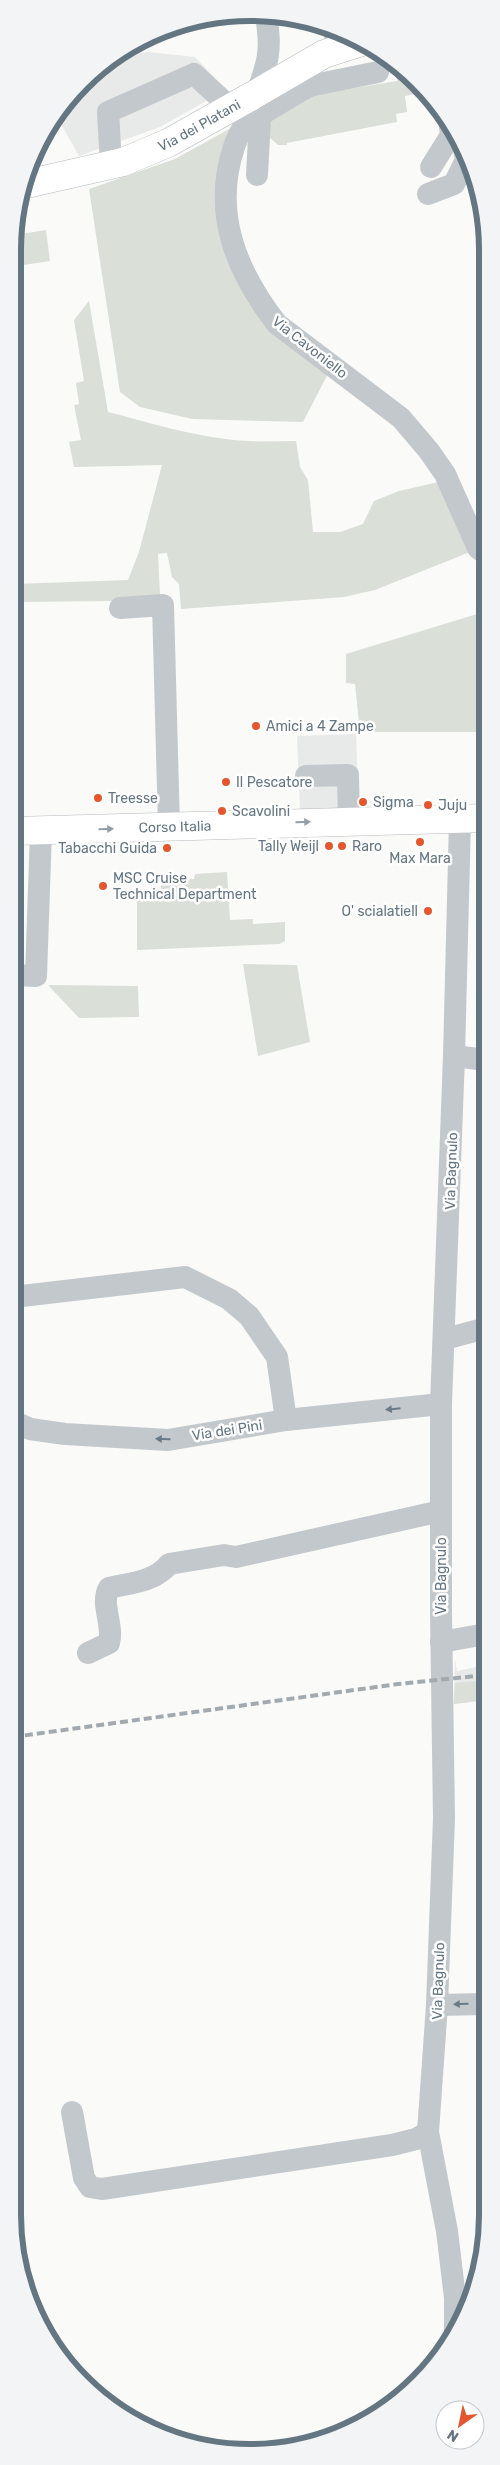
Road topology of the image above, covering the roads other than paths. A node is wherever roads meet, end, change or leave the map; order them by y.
1 (266, 22) edge
2 (344, 42) edge
3 (378, 72) dead end
4 (304, 77) junction
5 (255, 99) junction
6 (449, 138) edge
7 (111, 164) junction
8 (463, 166) edge
9 (431, 167) dead end
10 (257, 175) dead end
11 (31, 183) edge
12 (428, 194) dead end
13 (479, 549) edge
14 (120, 608) dead end
15 (306, 776) dead end
16 (473, 819) edge
17 (349, 821) junction
18 (169, 827) junction
19 (21, 831) edge
20 (49, 831) junction
21 (21, 976) edge
22 (454, 1056) junction
23 (479, 1059) edge
24 (21, 1296) edge
25 (479, 1330) edge
26 (445, 1339) junction
27 (442, 1404) junction
28 (286, 1420) junction
29 (21, 1424) edge
30 (441, 1511) junction
31 (479, 1635) edge
32 (441, 1642) junction
33 (88, 1653) dead end
34 (479, 2004) edge
35 (437, 2005) junction
36 (72, 2112) dead end
37 (428, 2132) junction
38 (462, 2298) edge

1 - 13 street, Via Cavoniello
2 - 4 main road, Via dei Platani
3 - 4 street
4 - 5 main road, Via dei Platani
5 - 7 main road, Via dei Platani
5 - 7 street
5 - 10 street
6 - 9 street
7 - 11 main road, Via dei Platani
8 - 12 street
14 - 18 street
15 - 17 street
16 - 17 main road, Corso Italia
16 - 22 street, Via Bagnulo
18 -> 17 main road, Corso Italia
20 -> 18 main road, Corso Italia
19 - 20 main road, Corso Italia
20 - 21 street
22 - 23 street
22 - 26 street, Via Bagnulo
24 - 28 street
25 - 26 street
26 - 27 street, Via Bagnulo
27 -> 28 street, Via dei Pini
27 - 30 street, Via Bagnulo
28 -> 29 street, Via dei Pini
30 - 32 street, Via Bagnulo
30 - 33 street
31 - 32 street
32 - 35 street, Via Bagnulo
34 -> 35 street
35 - 37 street, Via Bagnulo
36 - 37 street
37 - 38 street, Via Bagnulo

